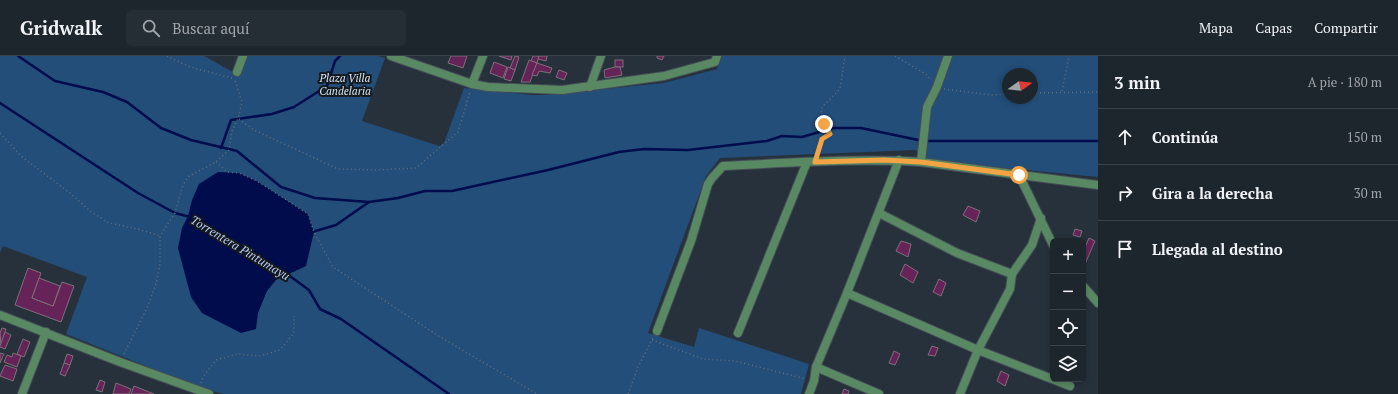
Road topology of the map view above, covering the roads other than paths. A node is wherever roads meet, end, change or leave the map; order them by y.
1 (243, 56) edge
2 (391, 56) edge
3 (483, 56) edge
4 (601, 56) edge
5 (717, 56) edge
6 (948, 56) edge
7 (237, 72) dead end
8 (472, 84) junction
9 (590, 87) junction
10 (899, 160) junction
11 (811, 162) junction
12 (921, 162) junction
13 (1019, 175) junction
14 (1098, 185) edge
15 (879, 213) junction
16 (1041, 218) junction
17 (1050, 238) edge
18 (1012, 274) junction
19 (1086, 289) edge
20 (847, 293) junction
21 (1098, 303) edge
22 (0, 315) edge
23 (657, 331) road end
24 (46, 332) junction
25 (738, 333) dead end
26 (978, 350) junction
27 (816, 367) junction
28 (1070, 386) dead end
29 (198, 392) edge
30 (22, 394) edge
31 (209, 394) edge
32 (809, 394) edge
33 (879, 394) edge
34 (960, 394) edge

1 - 7 street
2 - 8 street
3 - 8 street
4 - 9 street
5 - 9 street
6 - 12 street
8 - 9 street
10 - 11 street
10 - 12 street
10 - 15 street
11 - 23 street
11 - 25 street
12 - 13 street
13 - 14 street
13 - 16 street
15 - 18 street
15 - 20 street
16 - 17 street
16 - 18 street
18 - 26 street
19 - 21 street
20 - 26 street
20 - 27 street
22 - 24 street
24 - 29 street
24 - 30 street
26 - 28 street
26 - 34 street
27 - 32 street
27 - 33 street
29 - 31 street

